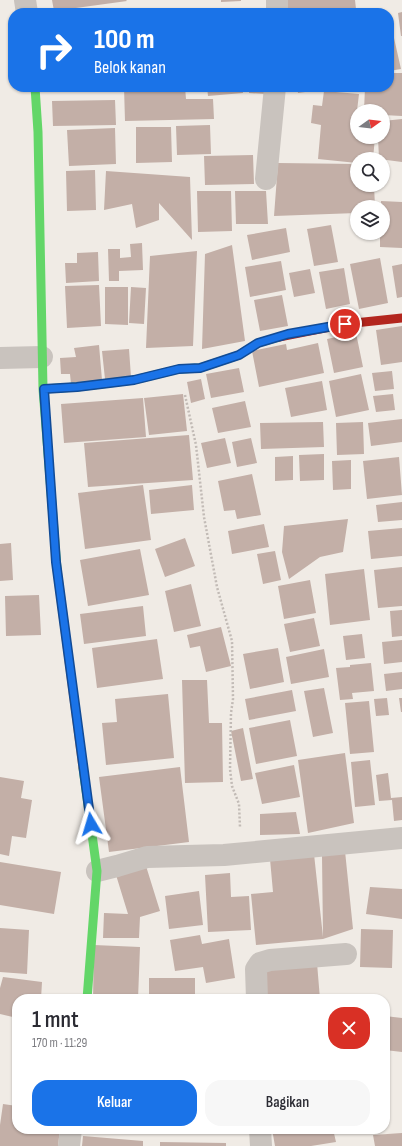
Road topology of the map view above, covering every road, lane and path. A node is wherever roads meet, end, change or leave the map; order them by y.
1 (35, 92) edge
2 (275, 92) edge
3 (266, 179) dead end
4 (402, 318) edge
5 (42, 357) junction
6 (0, 358) edge
7 (179, 369) junction
8 (44, 389) junction
9 (402, 838) edge
10 (242, 853) junction
11 (97, 871) junction
12 (346, 954) dead end
13 (87, 994) edge
14 (257, 994) edge
15 (70, 1134) edge
16 (260, 1134) edge
17 (68, 1146) edge
18 (261, 1146) edge

1 - 5 street
2 - 3 street
4 - 7 street
5 - 6 street
5 - 8 street
7 - 8 street
7 - 10 path
8 - 11 street
9 - 10 street
10 - 11 street
11 - 13 street
12 - 14 street
15 - 17 street
16 - 18 street

